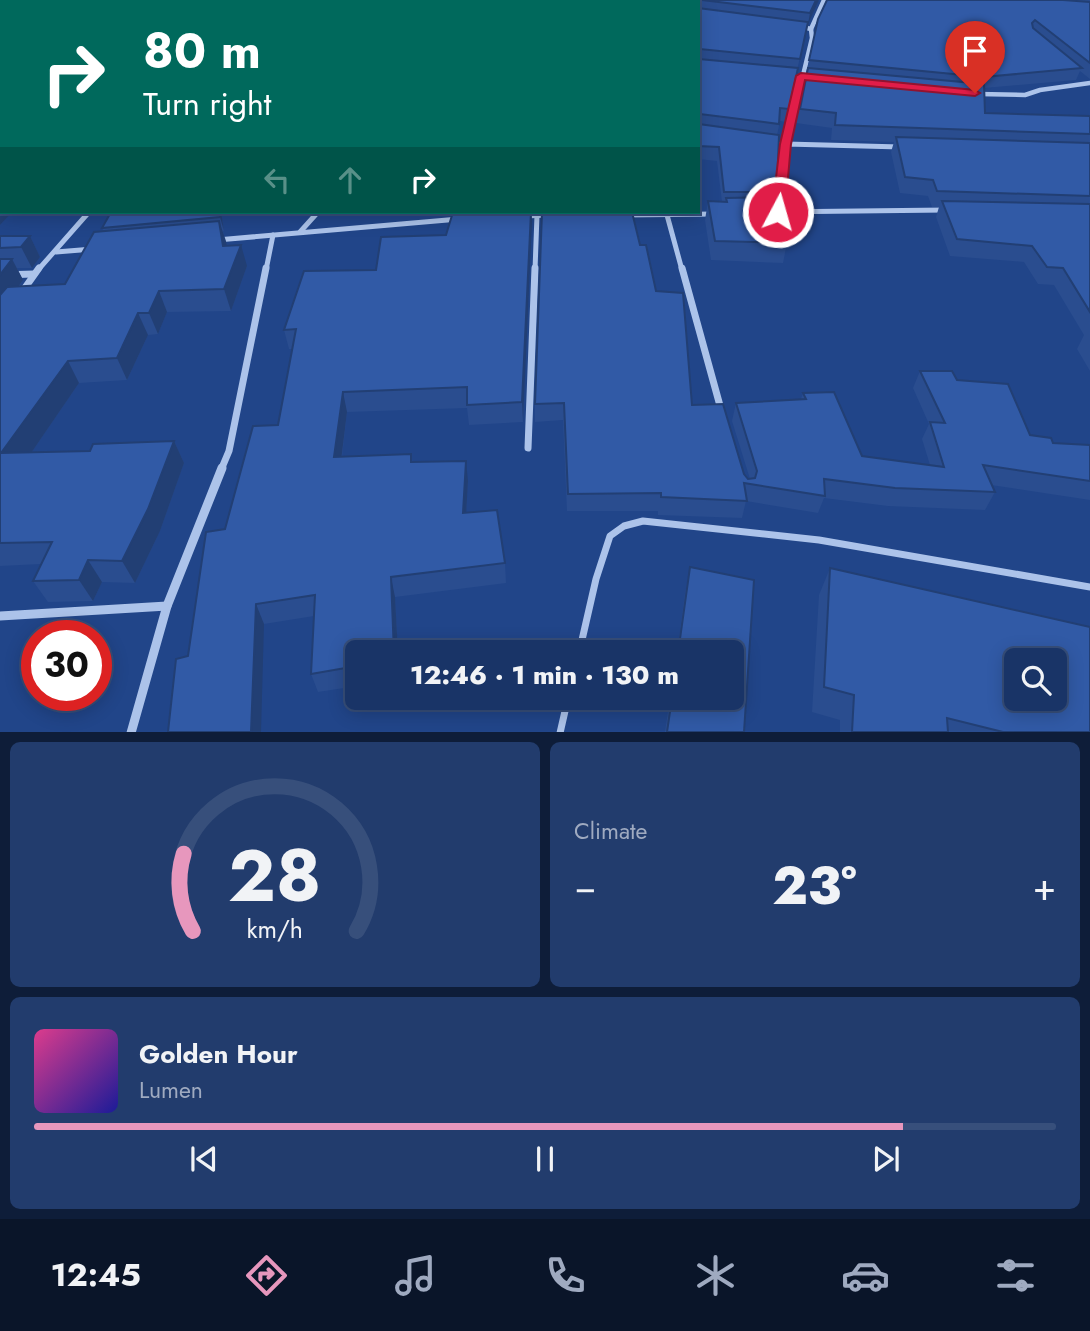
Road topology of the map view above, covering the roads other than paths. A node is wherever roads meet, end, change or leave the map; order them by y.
1 (824, 0) edge
2 (790, 24) edge
3 (811, 29) junction
4 (1078, 75) edge
5 (801, 76) junction
6 (814, 78) edge
7 (1089, 83) edge
8 (970, 93) edge
9 (773, 142) edge
10 (786, 144) junction
11 (905, 147) edge
12 (954, 211) edge
13 (764, 212) edge
14 (778, 212) junction
15 (723, 213) edge
16 (87, 214) edge
17 (316, 214) edge
18 (695, 214) edge
19 (700, 214) edge
20 (537, 215) junction
21 (563, 215) edge
22 (615, 215) edge
23 (667, 215) junction
24 (512, 216) edge
25 (464, 219) edge
26 (299, 232) junction
27 (273, 235) junction
28 (215, 240) edge
29 (95, 249) edge
30 (55, 252) junction
31 (34, 274) junction
32 (0, 275) edge
33 (14, 304) edge
34 (725, 422) edge
35 (528, 448) dead end
36 (1090, 587) edge
37 (167, 606) junction
38 (0, 616) edge
39 (582, 640) edge
40 (565, 710) edge
41 (131, 732) edge
42 (560, 732) edge

1 - 3 street
2 - 3 street
3 - 5 street
4 - 7 street
5 - 6 street
5 - 10 street
7 - 8 street
9 - 10 street
10 - 11 street
10 - 14 street
12 - 14 street
13 - 14 street
15 - 19 street
16 - 30 street
17 - 26 street
18 - 23 street
20 - 21 street
20 - 24 street
20 - 35 street
22 - 23 street
23 - 34 street
25 - 26 street
26 - 27 street
27 - 28 street
27 - 37 street
29 - 30 street
30 - 31 street
31 - 32 street
31 - 33 street
36 - 39 lane
37 - 38 street
37 - 41 street
40 - 42 lane

